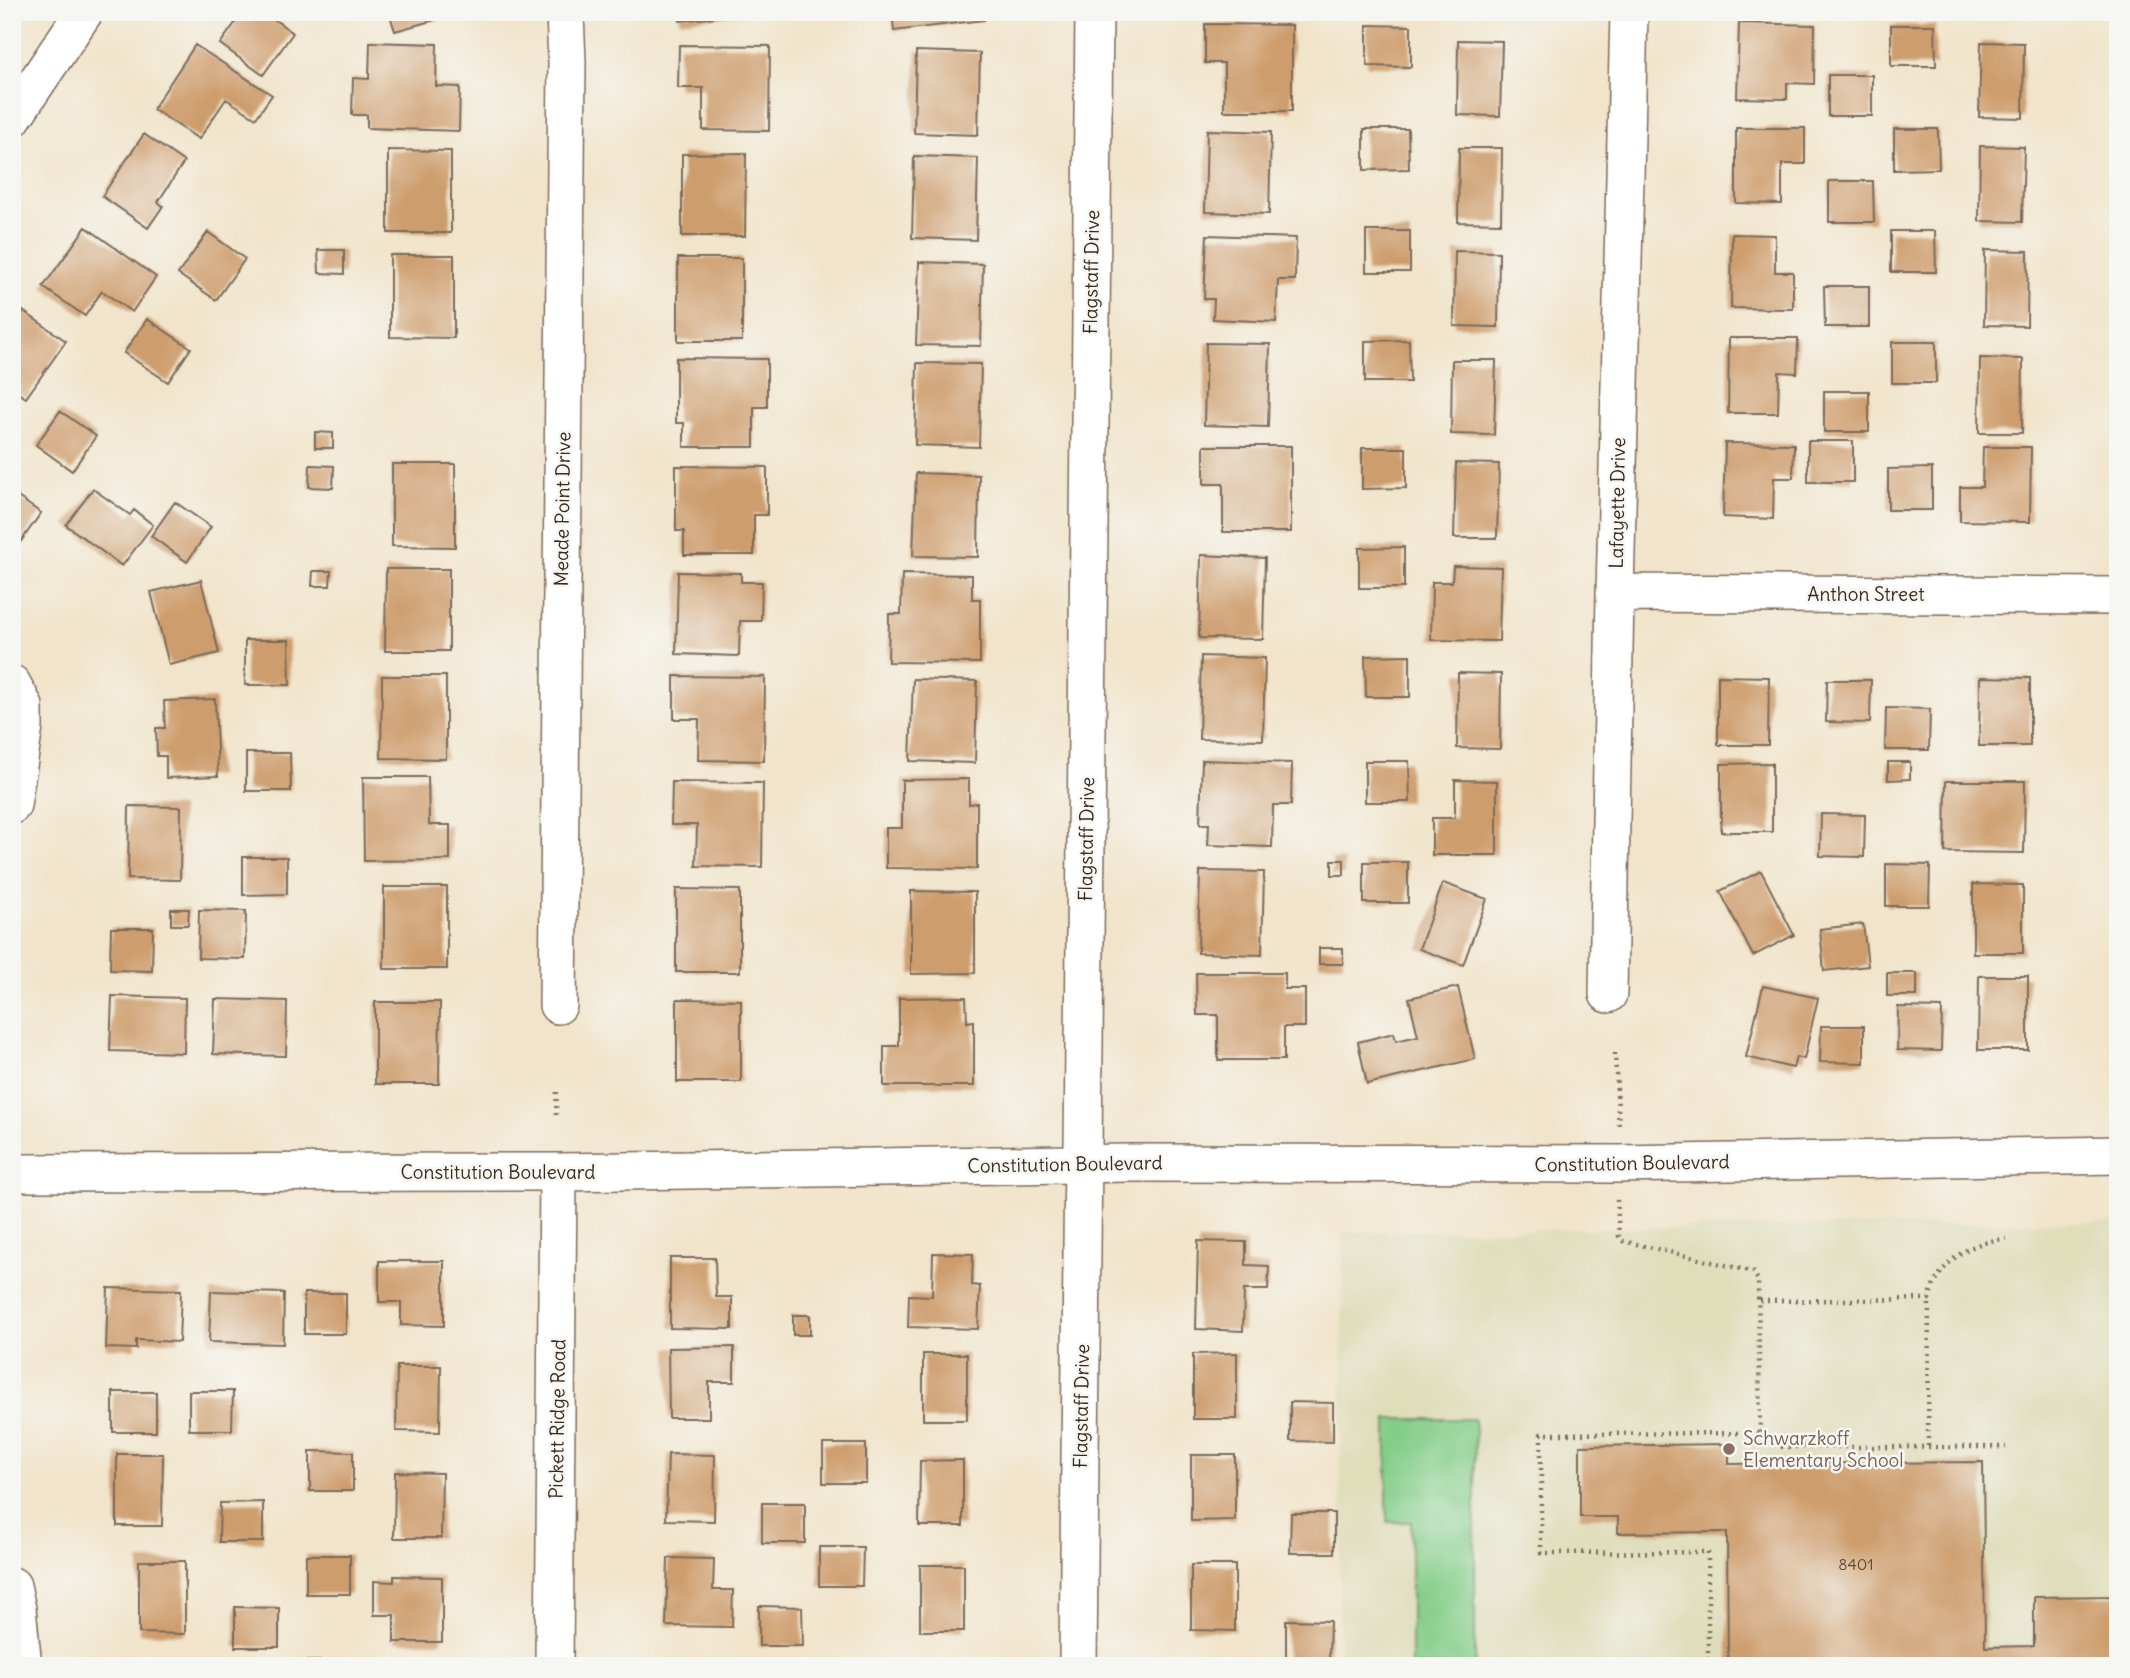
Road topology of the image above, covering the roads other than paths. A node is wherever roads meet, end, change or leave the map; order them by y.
1 (84, 12) edge
2 (565, 12) edge
3 (1094, 12) edge
4 (1629, 12) edge
5 (12, 119) edge
6 (1615, 593) junction
7 (2118, 596) edge
8 (12, 684) edge
9 (12, 805) edge
10 (1608, 993) dead end
11 (558, 1005) dead end
12 (2118, 1155) edge
13 (1083, 1164) junction
14 (558, 1172) junction
15 (12, 1173) edge
16 (12, 1586) edge
17 (23, 1666) edge
18 (554, 1666) edge
19 (1078, 1666) edge

1 - 5 street
2 - 11 street, Meade Point Drive
3 - 13 street, Flagstaff Drive
4 - 6 street, Lafayette Drive
6 - 7 street, Anthon Street
6 - 10 street, Lafayette Drive
8 - 9 street
12 - 13 street, Constitution Boulevard
13 - 14 street, Constitution Boulevard
13 - 19 street, Flagstaff Drive
14 - 15 street, Constitution Boulevard
14 - 18 street, Pickett Ridge Road
16 - 17 street

